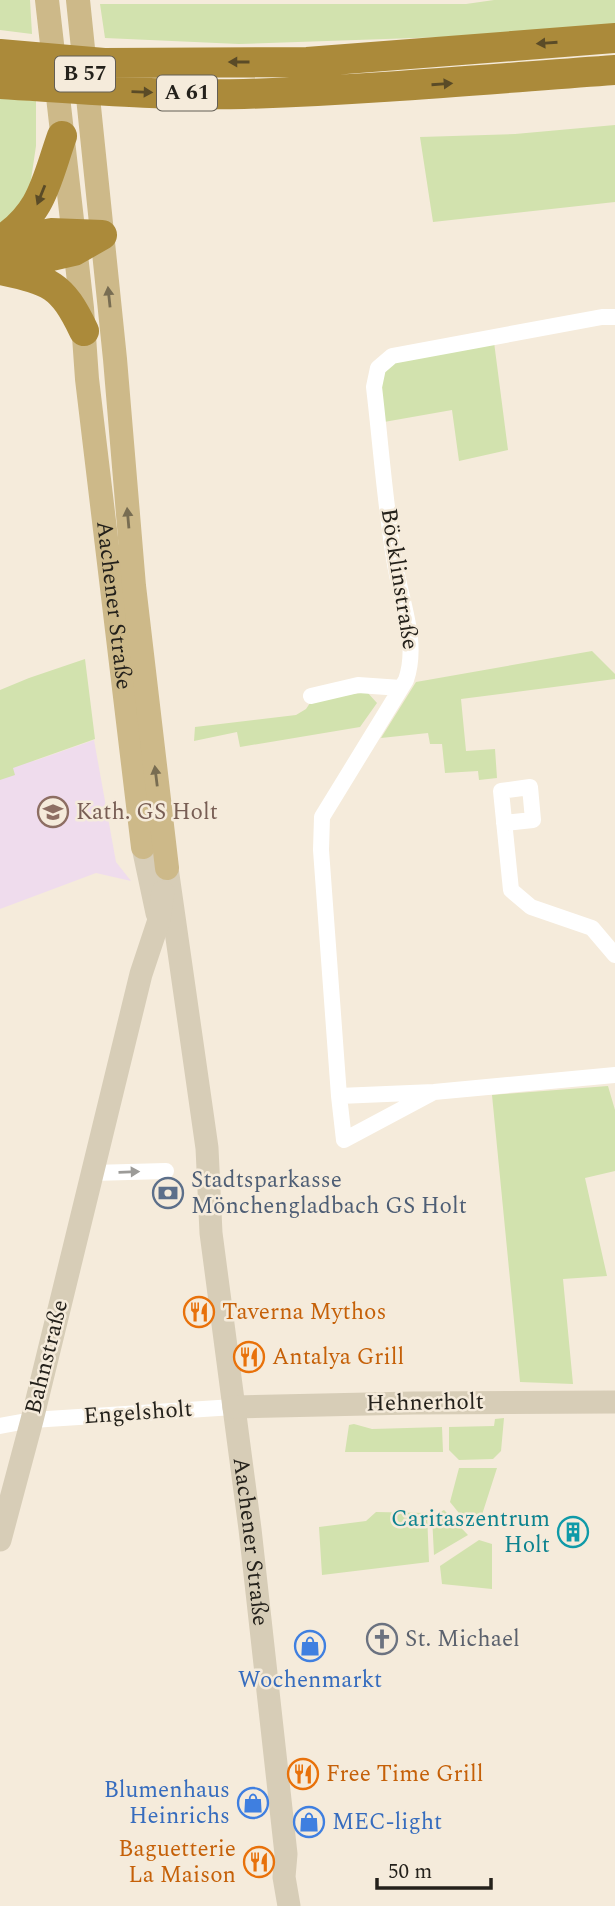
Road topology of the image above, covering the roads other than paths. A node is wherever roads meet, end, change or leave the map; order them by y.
1 (48, 7) edge
2 (79, 8) edge
3 (615, 38) edge
4 (0, 54) edge
5 (615, 70) edge
6 (0, 84) edge
7 (71, 131) junction
8 (103, 235) junction
9 (74, 242) junction
10 (0, 243) edge
11 (0, 269) edge
12 (615, 317) edge
13 (84, 331) junction
14 (401, 688) junction
15 (311, 696) dead end
16 (504, 823) dead end
17 (144, 847) junction
18 (167, 868) junction
19 (159, 920) junction
20 (615, 955) edge
21 (145, 961) junction
22 (615, 1075) edge
23 (434, 1091) junction
24 (339, 1096) junction
25 (166, 1171) dead end
26 (92, 1173) junction
27 (209, 1207) junction
28 (615, 1402) edge
29 (234, 1407) junction
30 (32, 1420) junction
31 (0, 1426) edge
32 (0, 1540) edge
33 (284, 1877) junction
34 (276, 1906) edge
35 (289, 1906) edge

1 - 7 main road, Aachener Straße / B 57
2 - 7 main road, Aachener Straße / B 57
3 -> 4 highway, A 61
6 -> 5 highway, A 61
7 - 8 main road, Aachener Straße
7 - 9 main road, Aachener Straße
7 -> 10 highway
8 - 9 highway
18 -> 8 main road, Aachener Straße
9 - 10 highway
9 - 11 highway
9 - 13 main road, Aachener Straße
11 - 13 highway
12 - 14 street, Böcklinstraße
13 - 17 main road, Aachener Straße
14 - 15 street
14 - 24 street, Böcklinstraße
16 - 20 street
17 - 19 main road, Aachener Straße
17 - 21 main road, Bahnstraße
18 - 19 main road, Bahnstraße
18 - 27 main road, Aachener Straße
19 - 21 main road, Bahnstraße
19 - 27 main road, Aachener Straße
21 - 26 main road, Bahnstraße
22 - 23 street
23 - 24 street
23 - 24 street, Böcklinstraße
26 -> 25 street
26 - 30 main road, Bahnstraße
27 - 29 main road, Aachener Straße
28 - 29 main road, Hehnerholt
29 - 30 street, Engelsholt
29 - 33 main road, Aachener Straße
30 - 31 street, Engelsholt
30 - 32 main road, Bahnstraße
33 - 34 main road, Aachener Straße
33 - 35 main road, Aachener Straße

